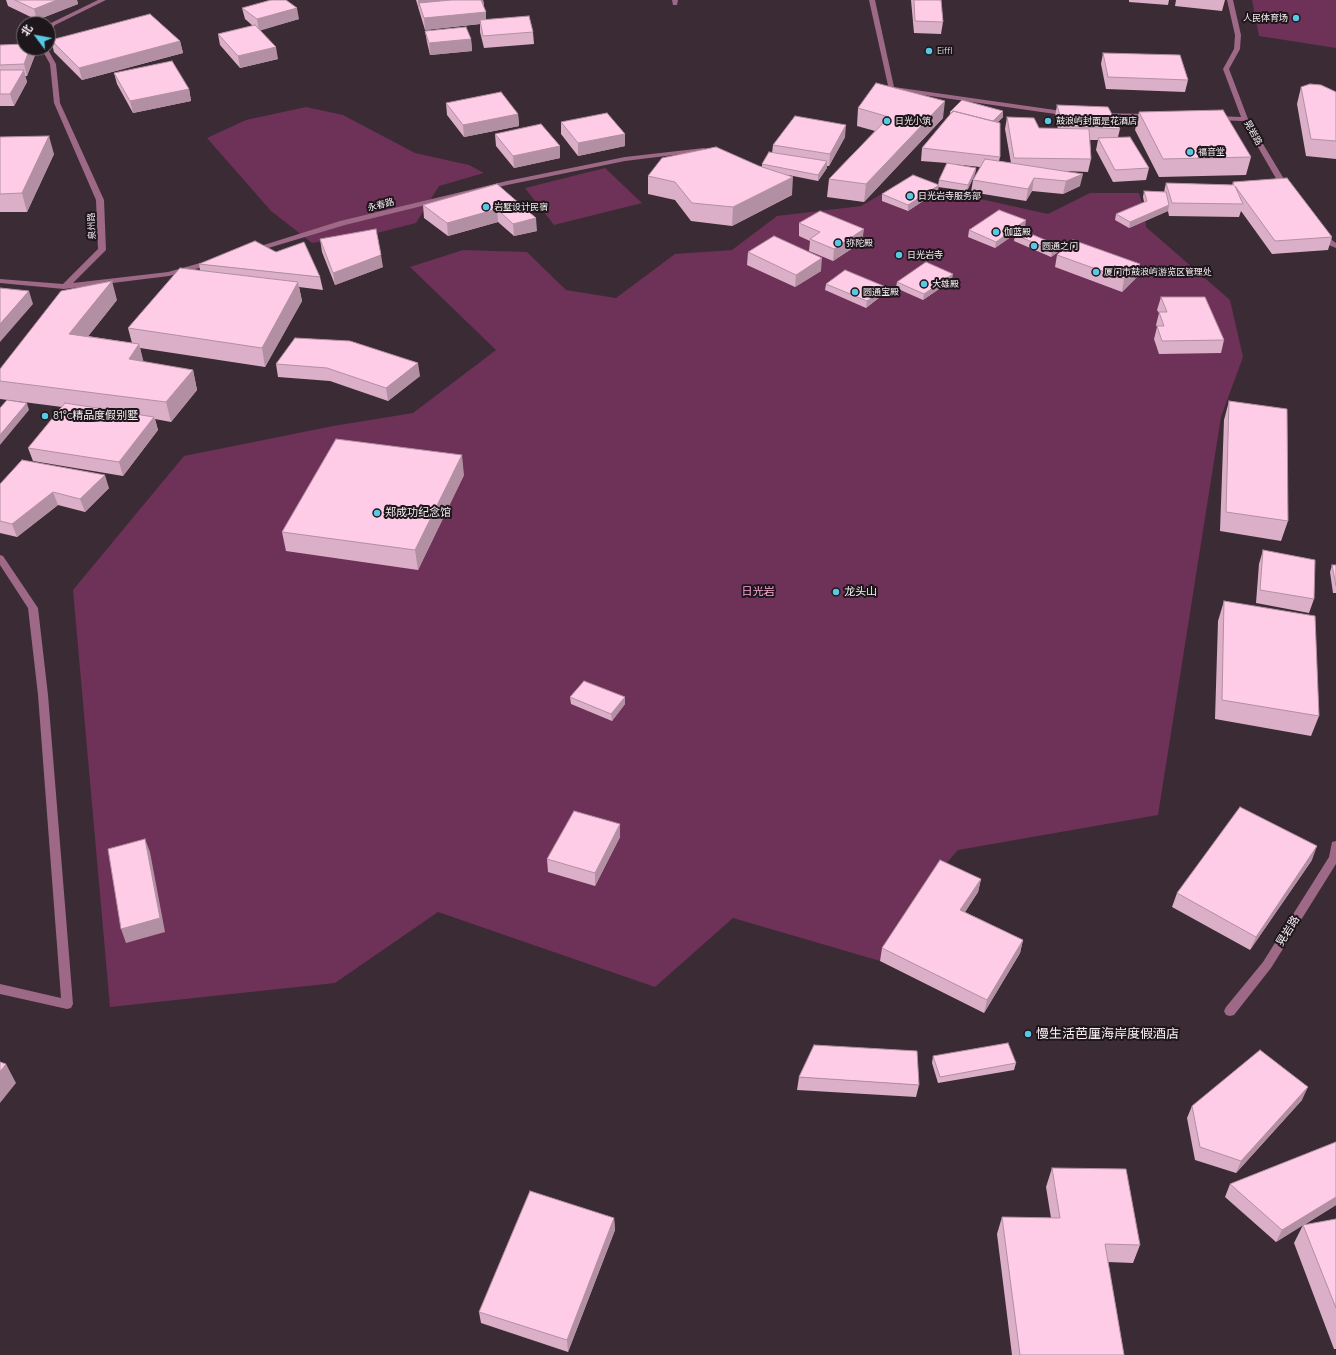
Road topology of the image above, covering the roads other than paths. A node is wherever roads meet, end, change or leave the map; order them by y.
1 (103, 0) edge
2 (872, 0) edge
3 (1230, 0) edge
4 (56, 23) edge
5 (48, 56) edge
6 (1073, 114) edge
7 (1089, 115) edge
8 (1159, 117) edge
9 (1206, 118) edge
10 (1245, 119) junction
11 (704, 150) edge
12 (1292, 196) edge
13 (1319, 229) edge
14 (1336, 246) edge
15 (245, 252) edge
16 (222, 259) edge
17 (0, 281) edge
18 (63, 289) junction
19 (0, 558) edge
20 (1336, 845) edge
21 (0, 989) edge
22 (1230, 1012) dead end

1 - 4 street
2 - 6 street
3 - 10 street, 晃岩路
5 - 18 street, 泉州路
7 - 8 street
9 - 10 street
10 - 12 street, 晃岩路
11 - 15 street, 永春路
13 - 14 street
16 - 18 street
17 - 18 street
19 - 21 street
20 - 22 street, 晃岩路

